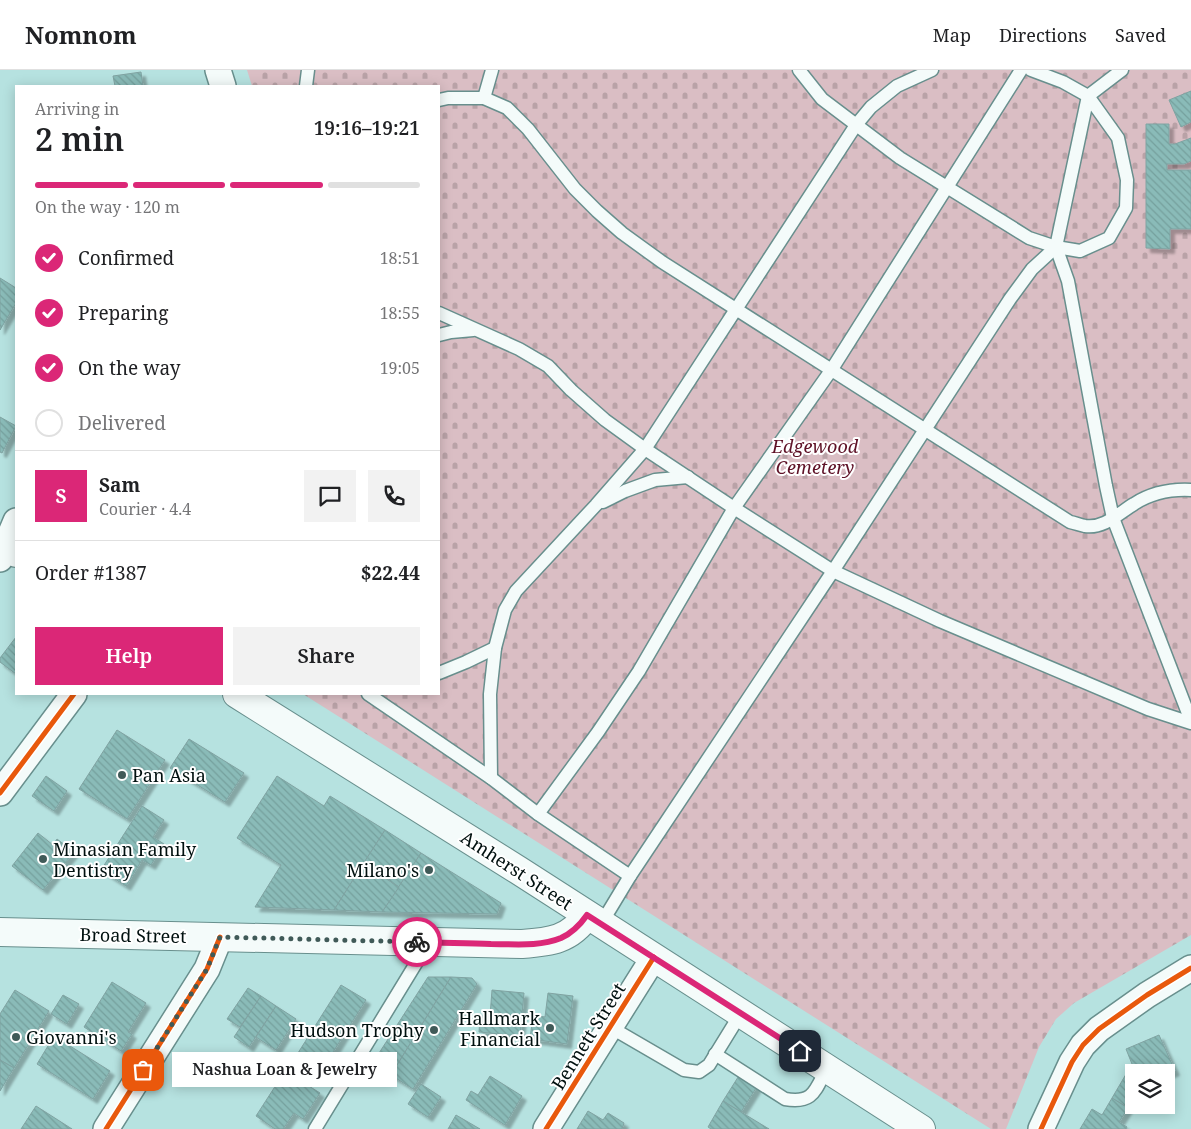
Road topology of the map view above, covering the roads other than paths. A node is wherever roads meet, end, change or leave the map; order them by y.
1 (218, 70) edge
2 (308, 70) edge
3 (492, 70) edge
4 (799, 70) edge
5 (932, 70) edge
6 (1021, 70) edge
7 (1031, 70) edge
8 (1122, 70) edge
9 (222, 85) edge
10 (306, 85) edge
11 (1088, 96) junction
12 (484, 98) junction
13 (440, 100) edge
14 (856, 125) junction
15 (947, 188) junction
16 (1056, 247) junction
17 (735, 308) junction
18 (440, 313) edge
19 (477, 330) junction
20 (440, 334) edge
21 (832, 370) junction
22 (925, 430) junction
23 (645, 449) junction
24 (688, 477) junction
25 (1191, 490) edge
26 (596, 506) junction
27 (734, 508) junction
28 (1114, 518) junction
29 (15, 524) edge
30 (5, 551) edge
31 (833, 571) junction
32 (495, 648) junction
33 (440, 673) edge
34 (73, 695) edge
35 (239, 695) edge
36 (369, 695) edge
37 (1191, 722) edge
38 (491, 778) junction
39 (0, 793) edge
40 (538, 814) junction
41 (630, 876) junction
42 (594, 919) junction
43 (0, 932) edge
44 (220, 937) junction
45 (429, 942) junction
46 (654, 957) junction
47 (1191, 968) edge
48 (741, 1013) junction
49 (610, 1027) junction
50 (715, 1054) junction
51 (827, 1068) junction
52 (106, 1129) edge
53 (316, 1129) edge
54 (546, 1129) edge
55 (921, 1129) edge
56 (1041, 1129) edge

1 - 9 street
2 - 10 lane
3 - 12 lane
4 - 14 lane
5 - 14 lane
6 - 15 lane
7 - 11 lane
8 - 11 lane
11 - 16 lane
11 - 16 lane
12 - 13 lane
12 - 17 lane
14 - 15 lane
14 - 17 lane
15 - 16 lane
15 - 21 lane
16 - 22 lane
16 - 28 lane
17 - 21 lane
17 - 23 lane
18 - 19 lane
19 - 20 lane
19 - 23 lane
21 - 22 lane
21 - 27 lane
22 - 28 lane
22 - 31 lane
23 - 24 lane
23 - 26 lane
24 - 26 lane
24 - 27 lane
25 - 28 lane
26 - 32 lane
27 - 31 lane
27 - 40 lane
28 - 37 lane
29 - 30 street
31 - 37 lane
31 - 41 lane
32 - 33 lane
32 - 38 lane
34 - 39 street
35 - 42 main road, Amherst Street
36 - 38 lane
38 - 40 lane
40 - 41 lane
41 - 42 lane
42 - 45 main road, Broad Street
42 - 46 main road, Amherst Street
43 - 44 main road, Broad Street
44 - 45 main road, Broad Street
44 - 52 street
45 - 53 lane
46 - 48 main road, Amherst Street
46 - 49 street, Bennett Street
47 - 56 street
48 - 50 lane
48 - 51 main road, Amherst Street
49 - 50 lane
49 - 54 street, Bennett Street
50 - 51 lane
51 - 55 main road, Amherst Street

